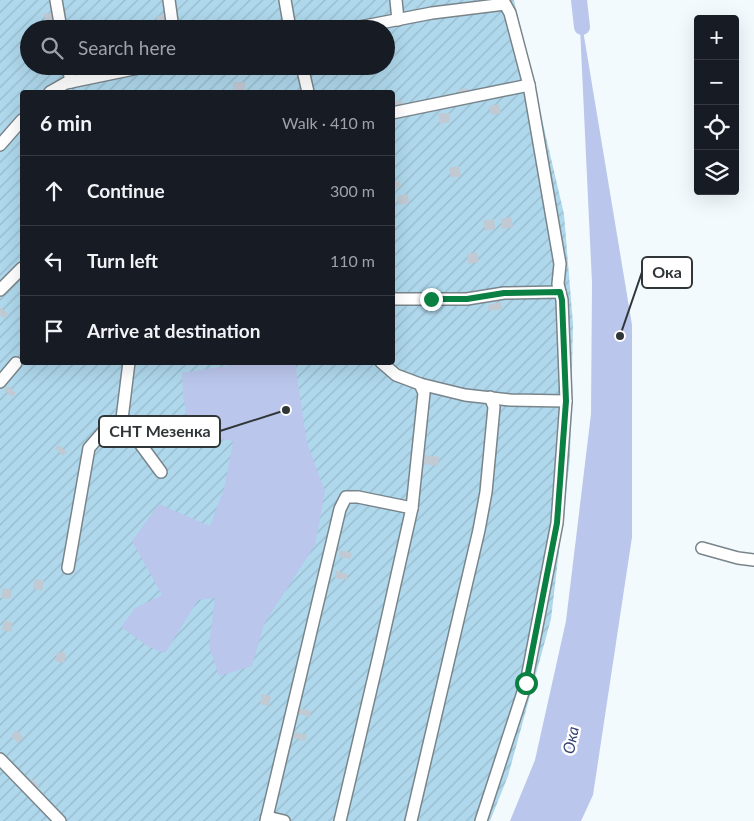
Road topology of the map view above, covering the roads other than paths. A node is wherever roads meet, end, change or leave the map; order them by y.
1 (56, 0) edge
2 (169, 0) edge
3 (285, 0) edge
4 (396, 0) edge
5 (59, 20) edge
6 (172, 20) edge
7 (288, 20) edge
8 (398, 20) junction
9 (395, 21) edge
10 (70, 75) edge
11 (105, 75) edge
12 (304, 75) edge
13 (71, 82) junction
14 (529, 85) junction
15 (54, 90) edge
16 (308, 90) edge
17 (395, 112) edge
18 (20, 122) edge
19 (0, 145) edge
20 (20, 270) edge
21 (0, 290) edge
22 (561, 296) junction
23 (395, 299) edge
24 (16, 363) dead end
25 (130, 365) edge
26 (384, 365) edge
27 (0, 382) edge
28 (420, 384) junction
29 (490, 398) junction
30 (566, 401) junction
31 (122, 418) junction
32 (161, 472) dead end
33 (412, 508) junction
34 (702, 548) dead end
35 (754, 560) edge
36 (68, 568) dead end
37 (0, 758) edge
38 (266, 819) edge
39 (60, 821) edge
40 (284, 821) edge
41 (340, 821) edge
42 (411, 821) edge
43 (481, 821) edge

1 - 5 street
2 - 6 street
3 - 7 street
4 - 8 street
8 - 9 street
8 - 14 street
10 - 13 street
11 - 13 street
12 - 16 street
13 - 15 street
14 - 17 street
14 - 22 street
18 - 19 street
20 - 21 street
22 - 23 street
22 - 30 street
24 - 27 street
25 - 31 street
26 - 28 street
28 - 29 street
28 - 33 street
29 - 30 street
29 - 42 street
30 - 43 street
31 - 32 street
31 - 36 street
33 - 38 street
33 - 41 street
34 - 35 street
37 - 39 street
38 - 40 street

